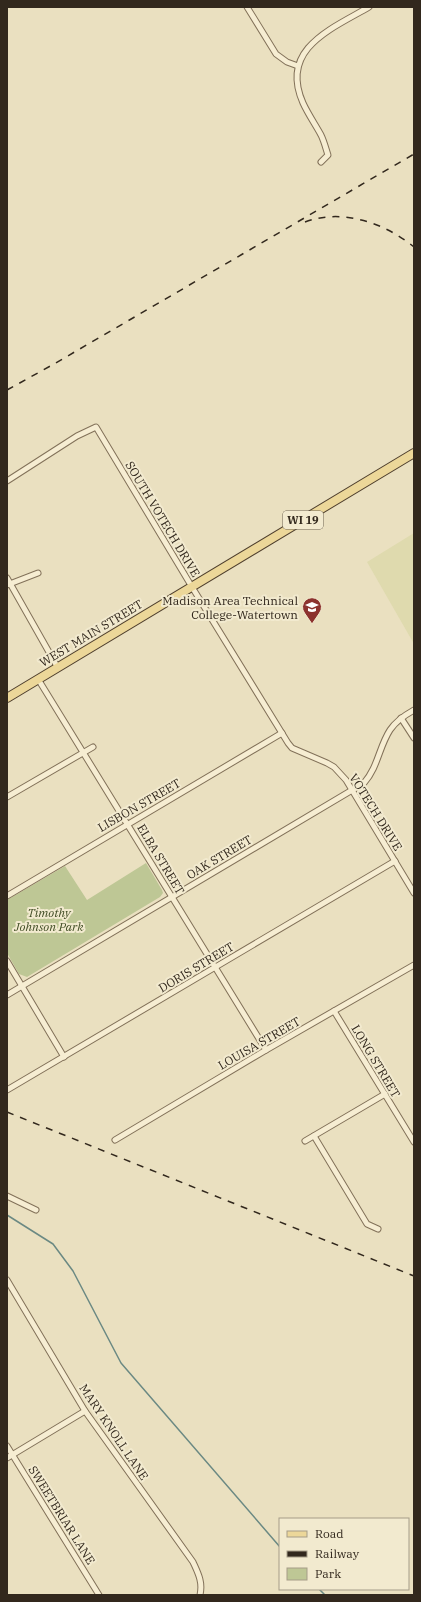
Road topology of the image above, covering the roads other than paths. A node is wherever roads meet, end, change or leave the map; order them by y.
1 (248, 7) edge
2 (369, 7) edge
3 (298, 66) junction
4 (321, 162) dead end
5 (414, 452) edge
6 (7, 481) edge
7 (38, 573) dead end
8 (8, 582) edge
9 (192, 587) junction
10 (238, 663) joint
11 (58, 668) junction
12 (38, 679) junction
13 (7, 698) edge
14 (414, 710) edge
15 (402, 718) junction
16 (282, 733) junction
17 (414, 738) edge
18 (93, 747) dead end
19 (84, 752) junction
20 (351, 790) junction
21 (7, 797) edge
22 (128, 824) junction
23 (394, 861) junction
24 (414, 893) edge
25 (7, 896) edge
26 (172, 896) junction
27 (7, 961) edge
28 (414, 965) edge
29 (215, 968) junction
30 (22, 987) junction
31 (7, 996) edge
32 (334, 1010) junction
33 (266, 1050) junction
34 (64, 1057) junction
35 (7, 1090) edge
36 (385, 1094) junction
37 (314, 1136) junction
38 (115, 1140) dead end
39 (305, 1141) dead end
40 (414, 1142) edge
41 (7, 1196) edge
42 (36, 1210) dead end
43 (378, 1229) dead end
44 (7, 1280) edge
45 (85, 1411) junction
46 (7, 1446) edge
47 (12, 1455) junction
48 (7, 1458) edge
49 (99, 1595) edge
50 (200, 1595) edge

1 - 3 street
2 - 3 street
3 - 4 street
5 - 9 main road, WEST MAIN STREET / WI 19
6 - 9 street, SOUTH VOTECH DRIVE
7 - 8 street
8 - 11 street
9 - 10 street, SOUTH VOTECH DRIVE
9 - 11 main road, WEST MAIN STREET / WI 19
10 - 16 street, VOTECH DRIVE
11 - 12 main road, WEST MAIN STREET / WI 19
12 - 13 main road, WEST MAIN STREET / WI 19
12 - 19 street, ELBA STREET
14 - 15 street, OAK STREET
15 - 17 street
15 - 20 street, OAK STREET
16 - 20 street, VOTECH DRIVE
16 - 22 street, LISBON STREET
18 - 19 street
19 - 21 street
19 - 22 street, ELBA STREET
20 - 23 street, VOTECH DRIVE
20 - 26 street, OAK STREET
22 - 25 street, LISBON STREET
22 - 26 street, ELBA STREET
23 - 24 street, VOTECH DRIVE
23 - 29 street, DORIS STREET
26 - 29 street, ELBA STREET
26 - 30 street, OAK STREET
27 - 30 street
28 - 32 street, LOUISA STREET
29 - 33 street, ELBA STREET
29 - 34 street, DORIS STREET
30 - 31 street, OAK STREET
30 - 34 street
32 - 33 street, LOUISA STREET
32 - 36 street, LONG STREET
33 - 38 street, LOUISA STREET
34 - 35 street, DORIS STREET
36 - 37 street
36 - 40 street, LONG STREET
37 - 39 street
37 - 43 street
41 - 42 street
44 - 45 street, MARY KNOLL LANE
45 - 47 street
45 - 50 street, MARY KNOLL LANE
46 - 47 street, SWEETBRIAR LANE
47 - 48 street
47 - 49 street, SWEETBRIAR LANE

